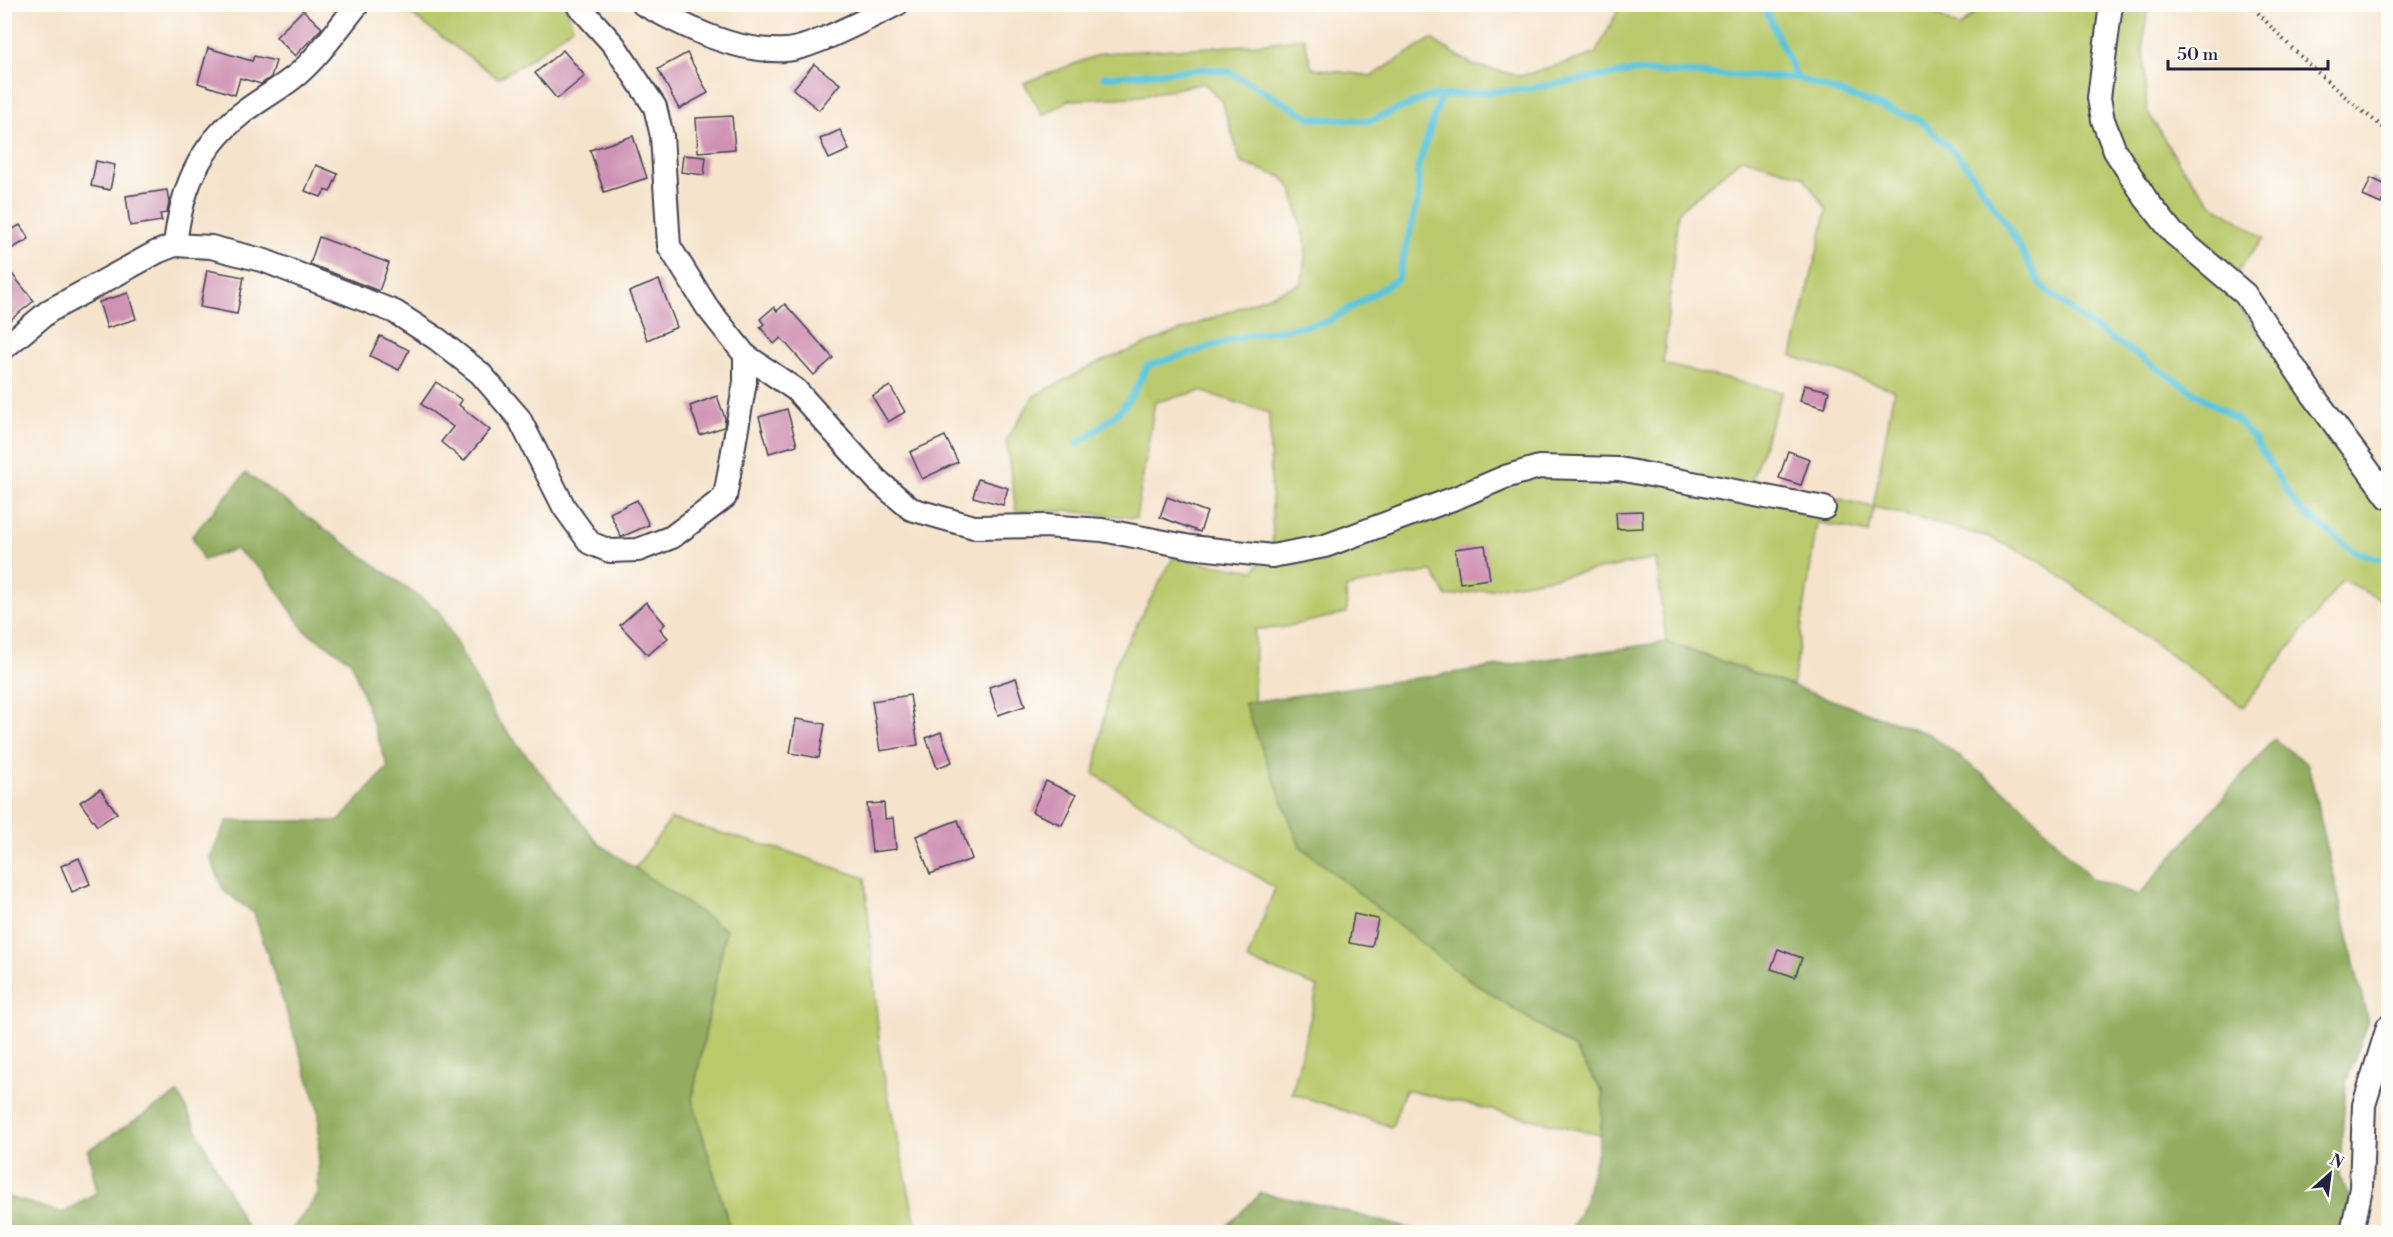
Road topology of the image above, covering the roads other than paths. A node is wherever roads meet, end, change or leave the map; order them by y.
1 (358, 4) edge
2 (577, 4) edge
3 (644, 4) edge
4 (897, 4) edge
5 (2111, 4) edge
6 (175, 245) junction
7 (4, 348) edge
8 (745, 355) junction
9 (2388, 497) edge
10 (1824, 508) dead end
11 (2388, 1027) edge
12 (2352, 1233) edge

1 - 6 street
2 - 8 street
3 - 4 street
5 - 9 street
6 - 7 street
6 - 8 street
8 - 10 street
11 - 12 street

